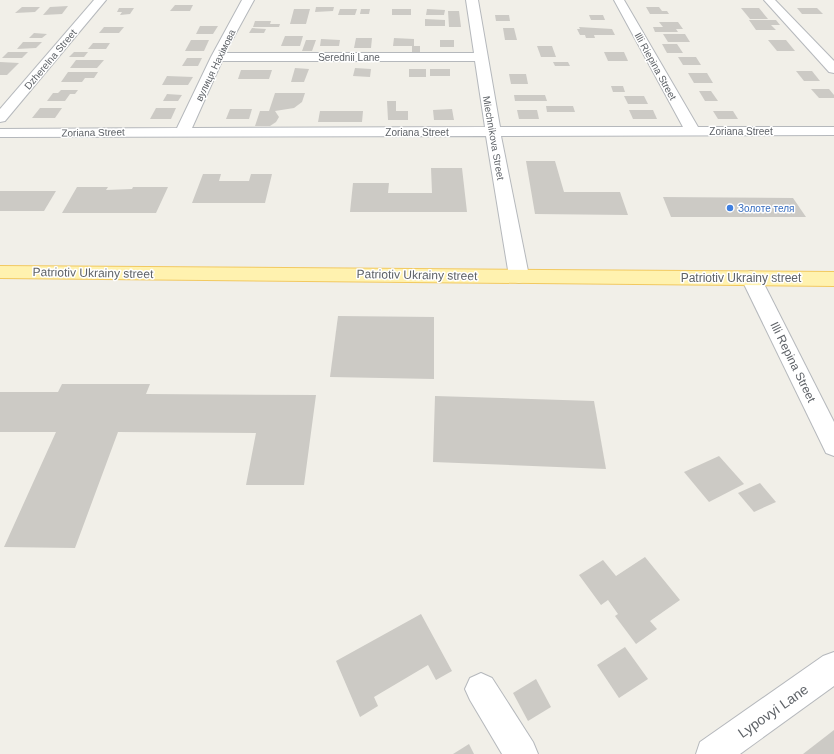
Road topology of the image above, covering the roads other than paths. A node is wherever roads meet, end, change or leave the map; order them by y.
1 (100, 0) edge
2 (248, 0) edge
3 (472, 0) edge
4 (619, 0) edge
5 (769, 0) edge
6 (217, 57) junction
7 (480, 57) junction
8 (834, 69) edge
9 (0, 118) edge
10 (183, 131) junction
11 (693, 131) junction
12 (834, 131) edge
13 (493, 132) junction
14 (0, 133) edge
15 (0, 272) edge
16 (519, 276) junction
17 (751, 278) junction
18 (834, 279) edge
19 (834, 446) edge
20 (834, 667) edge
21 (481, 689) dead end
22 (521, 754) edge
23 (712, 754) edge

1 - 9 street, Dzherelna Street
2 - 6 street, вулиця Нахімова
3 - 7 street, Miechnikova Street
4 - 11 street, Illi Riepina Street
5 - 8 street
6 - 7 street, Serednii Lane
6 - 10 street, вулиця Нахімова
7 - 13 street, Miechnikova Street
10 - 13 street, Zoriana Street
10 - 14 street, Zoriana Street
11 - 12 street, Zoriana Street
11 - 13 street, Zoriana Street
13 - 16 street, Miechnikova Street
15 - 16 main road, Patriotiv Ukrainy street
16 - 17 main road, Patriotiv Ukrainy street
17 - 18 main road, Patriotiv Ukrainy street
17 - 19 street, Illi Repina Street
20 - 23 street, Lypovyi Lane
21 - 22 street

